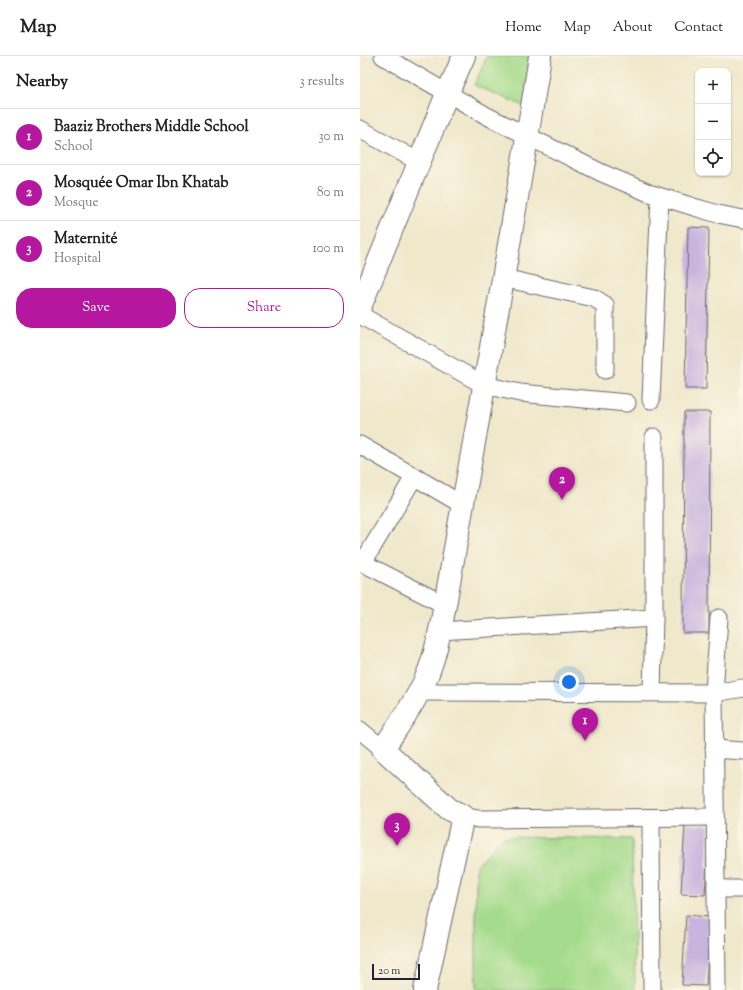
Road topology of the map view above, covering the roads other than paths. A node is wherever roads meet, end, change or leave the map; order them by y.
1 (383, 56) edge
2 (464, 56) edge
3 (540, 56) edge
4 (447, 94) junction
5 (360, 129) edge
6 (528, 135) junction
7 (419, 162) junction
8 (660, 196) junction
9 (743, 219) edge
10 (503, 278) junction
11 (360, 306) edge
12 (360, 316) edge
13 (605, 370) dead end
14 (484, 385) junction
15 (651, 400) dead end
16 (627, 403) dead end
17 (654, 437) dead end
18 (360, 445) edge
19 (414, 477) junction
20 (463, 505) junction
21 (360, 562) edge
22 (445, 605) junction
23 (654, 618) junction
24 (719, 618) dead end
25 (439, 631) junction
26 (743, 688) edge
27 (419, 692) junction
28 (652, 692) junction
29 (714, 693) junction
30 (360, 730) edge
31 (383, 749) junction
32 (714, 749) junction
33 (743, 751) edge
34 (462, 816) junction
35 (715, 817) junction
36 (651, 818) junction
37 (716, 889) junction
38 (743, 889) edge
39 (425, 990) edge
40 (652, 990) edge
41 (717, 990) edge

1 - 4 street
2 - 4 main road
3 - 6 main road
4 - 6 street
4 - 7 main road
5 - 7 street
6 - 8 street
6 - 10 main road
7 - 11 main road
8 - 9 street
8 - 15 street
10 - 13 street
10 - 14 main road
12 - 14 street
14 - 16 street
14 - 20 main road
17 - 23 street
18 - 19 street
19 - 20 street
19 - 21 street
20 - 22 main road
21 - 22 street
22 - 25 main road
23 - 25 street
23 - 28 street
24 - 29 street
25 - 27 main road
26 - 29 street
27 - 28 street
27 - 31 main road
28 - 29 street
29 - 32 street
30 - 31 street
31 - 34 main road
32 - 33 street
32 - 35 street
34 - 36 street
34 - 39 main road
35 - 36 street
35 - 37 street
36 - 40 street
37 - 38 street
37 - 41 street

